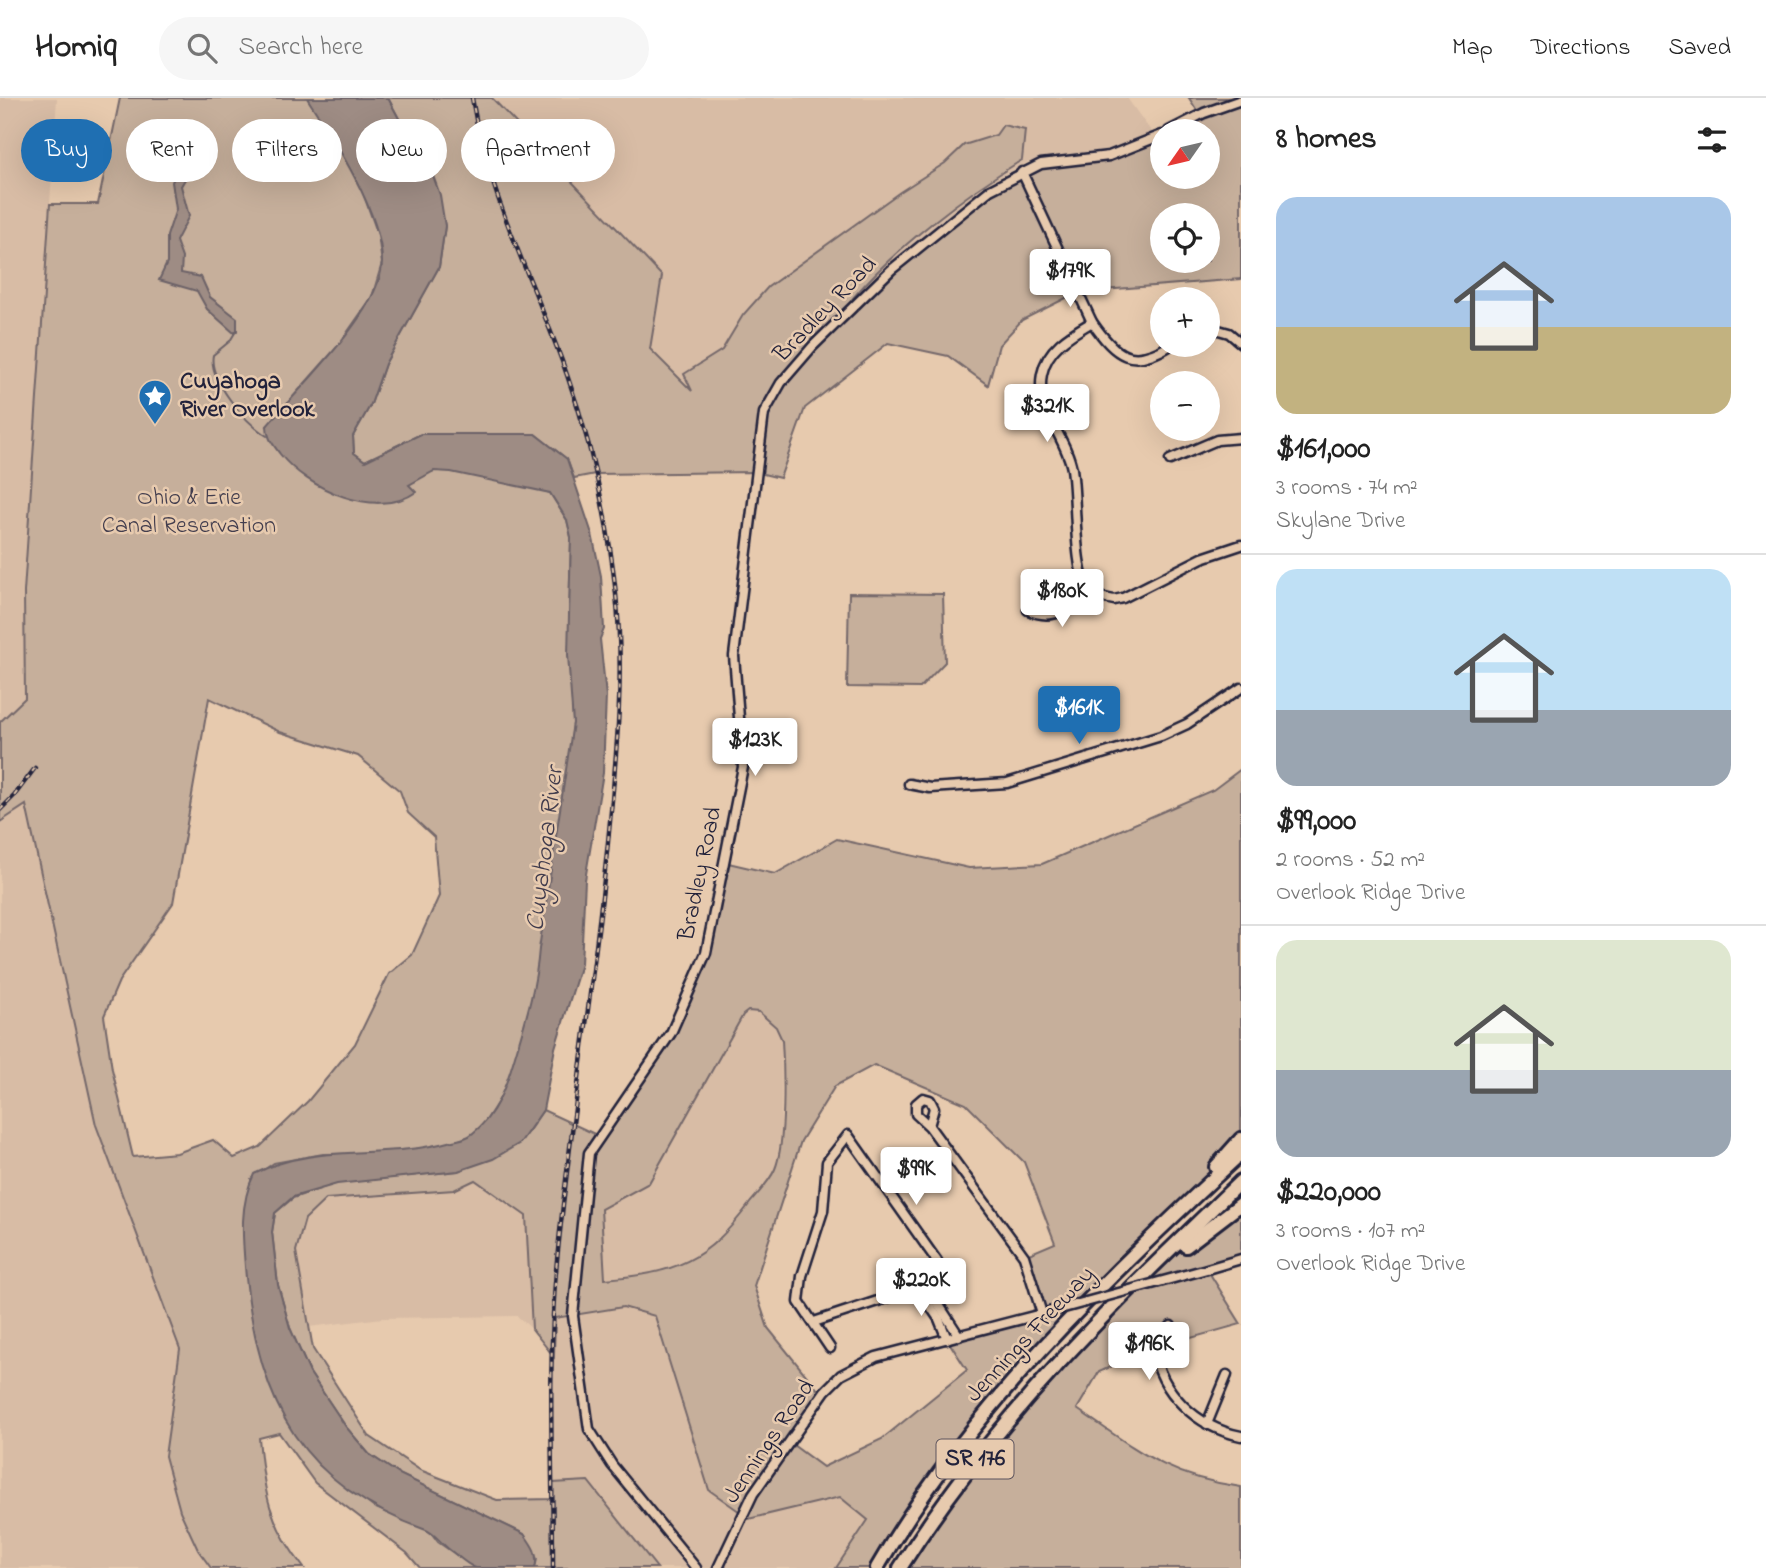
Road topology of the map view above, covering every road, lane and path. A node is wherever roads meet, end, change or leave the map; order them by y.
1 (1241, 100) edge
2 (1193, 119) edge
3 (1150, 140) edge
4 (1022, 172) junction
5 (1092, 322) junction
6 (1220, 330) edge
7 (1241, 343) edge
8 (1150, 356) edge
9 (1241, 438) edge
10 (1170, 460) dead end
11 (1241, 545) edge
12 (1090, 596) junction
13 (1028, 610) dead end
14 (1241, 688) edge
15 (909, 784) dead end
16 (929, 1126) dead end
17 (1241, 1139) edge
18 (1241, 1153) edge
19 (1241, 1181) edge
20 (1241, 1204) edge
21 (1186, 1205) junction
22 (1241, 1259) edge
23 (922, 1286) junction
24 (1124, 1297) junction
25 (1046, 1313) junction
26 (814, 1322) junction
27 (1171, 1326) dead end
28 (959, 1336) junction
29 (947, 1339) junction
30 (830, 1348) dead end
31 (1227, 1375) dead end
32 (1207, 1424) junction
33 (1241, 1436) edge
34 (696, 1568) edge
35 (718, 1568) edge
36 (877, 1568) edge
37 (901, 1568) edge

1 - 2 street
3 - 4 street, Bradley Road
4 - 5 street
4 - 34 street, Bradley Road
5 - 8 street
5 - 12 street
6 - 7 street
9 - 10 street
11 - 12 street
12 - 13 street
14 - 15 street
16 - 25 street
17 - 21 highway
18 - 21 highway, Jennings Freeway / SR 176
19 - 24 highway, Jennings Freeway / SR 176
20 - 24 highway
21 - 36 highway, Jennings Freeway / SR 176
22 - 25 street, Jennings Road, bridge
23 - 26 street
23 - 26 street
23 - 28 street
23 - 29 street
24 - 37 highway, Jennings Freeway / SR 176
25 - 28 street, Jennings Road
26 - 30 street
27 - 32 street
28 - 29 street, Jennings Road
29 - 35 street, Jennings Road
31 - 32 street
32 - 33 street

